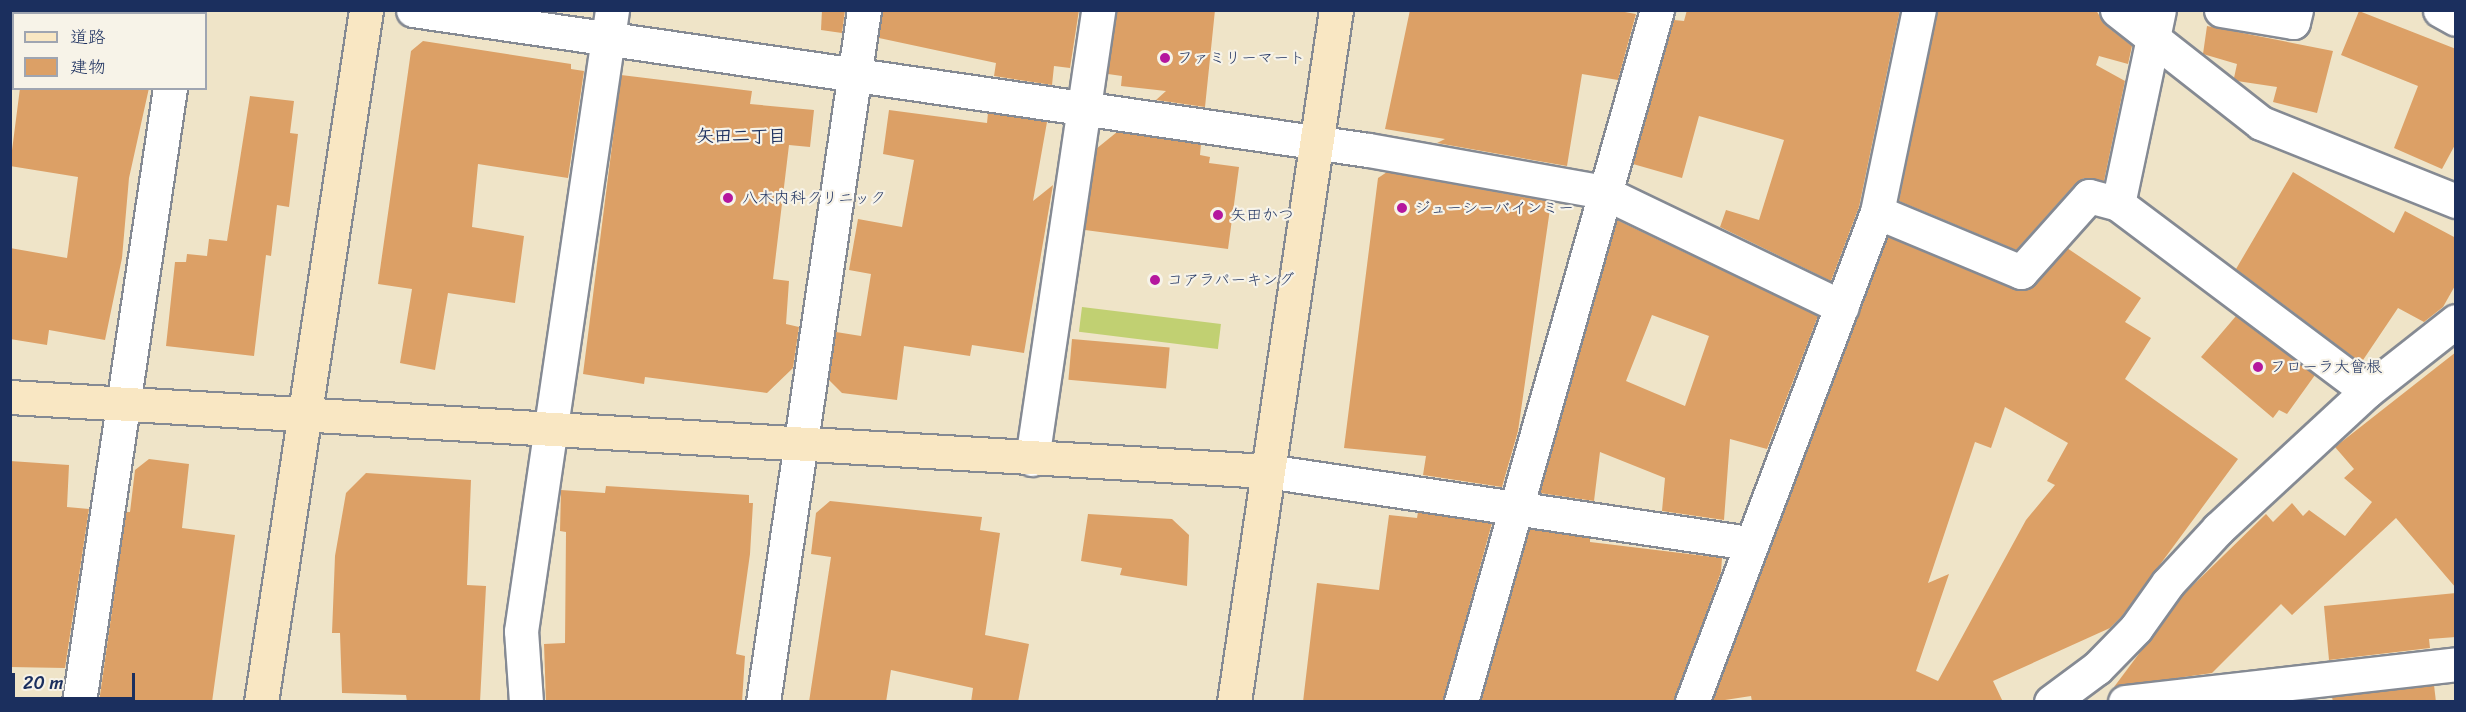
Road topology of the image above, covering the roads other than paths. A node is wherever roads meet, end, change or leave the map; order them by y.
1 (366, 10) edge
2 (413, 10) edge
3 (864, 10) edge
4 (1098, 10) edge
5 (1336, 10) edge
6 (1657, 10) edge
7 (1919, 10) edge
8 (2117, 10) edge
9 (2221, 10) edge
10 (2296, 10) edge
11 (2440, 10) edge
12 (2456, 19) edge
13 (2156, 25) edge
14 (609, 26) edge
15 (855, 76) junction
16 (170, 90) edge
17 (1083, 108) junction
18 (1318, 142) junction
19 (1603, 192) junction
20 (2456, 201) edge
21 (2118, 204) junction
22 (1877, 212) junction
23 (1842, 307) junction
24 (2456, 321) edge
25 (2367, 391) junction
26 (10, 397) edge
27 (122, 403) junction
28 (306, 416) junction
29 (552, 427) junction
30 (802, 442) junction
31 (1032, 459) junction
32 (1267, 471) junction
33 (1513, 507) junction
34 (1751, 543) junction
35 (2456, 664) edge
36 (2298, 691) edge
37 (79, 702) edge
38 (261, 702) edge
39 (526, 702) edge
40 (763, 702) edge
41 (1234, 702) edge
42 (1461, 702) edge
43 (1692, 702) edge
44 (2051, 702) edge
45 (2125, 702) edge

1 - 28 street
2 - 14 street
3 - 15 street
4 - 17 street
5 - 18 street
6 - 19 street
7 - 22 street
8 - 13 street
9 - 10 street
11 - 12 street
13 - 20 street
13 - 21 street
14 - 15 street
14 - 29 street
15 - 17 street
15 - 30 street
16 - 27 street
17 - 18 street
17 - 31 street
18 - 19 street
18 - 32 street
19 - 23 street
19 - 33 street
21 - 22 street
21 - 25 street
22 - 23 street
23 - 34 street
24 - 25 street
25 - 44 street
26 - 27 street
27 - 28 street
27 - 37 street
28 - 29 street
28 - 38 street
29 - 30 street
29 - 39 street
30 - 31 street
30 - 40 street
31 - 32 street
32 - 33 street
32 - 41 street
33 - 34 street
33 - 42 street
34 - 43 street
35 - 36 street
36 - 45 street

